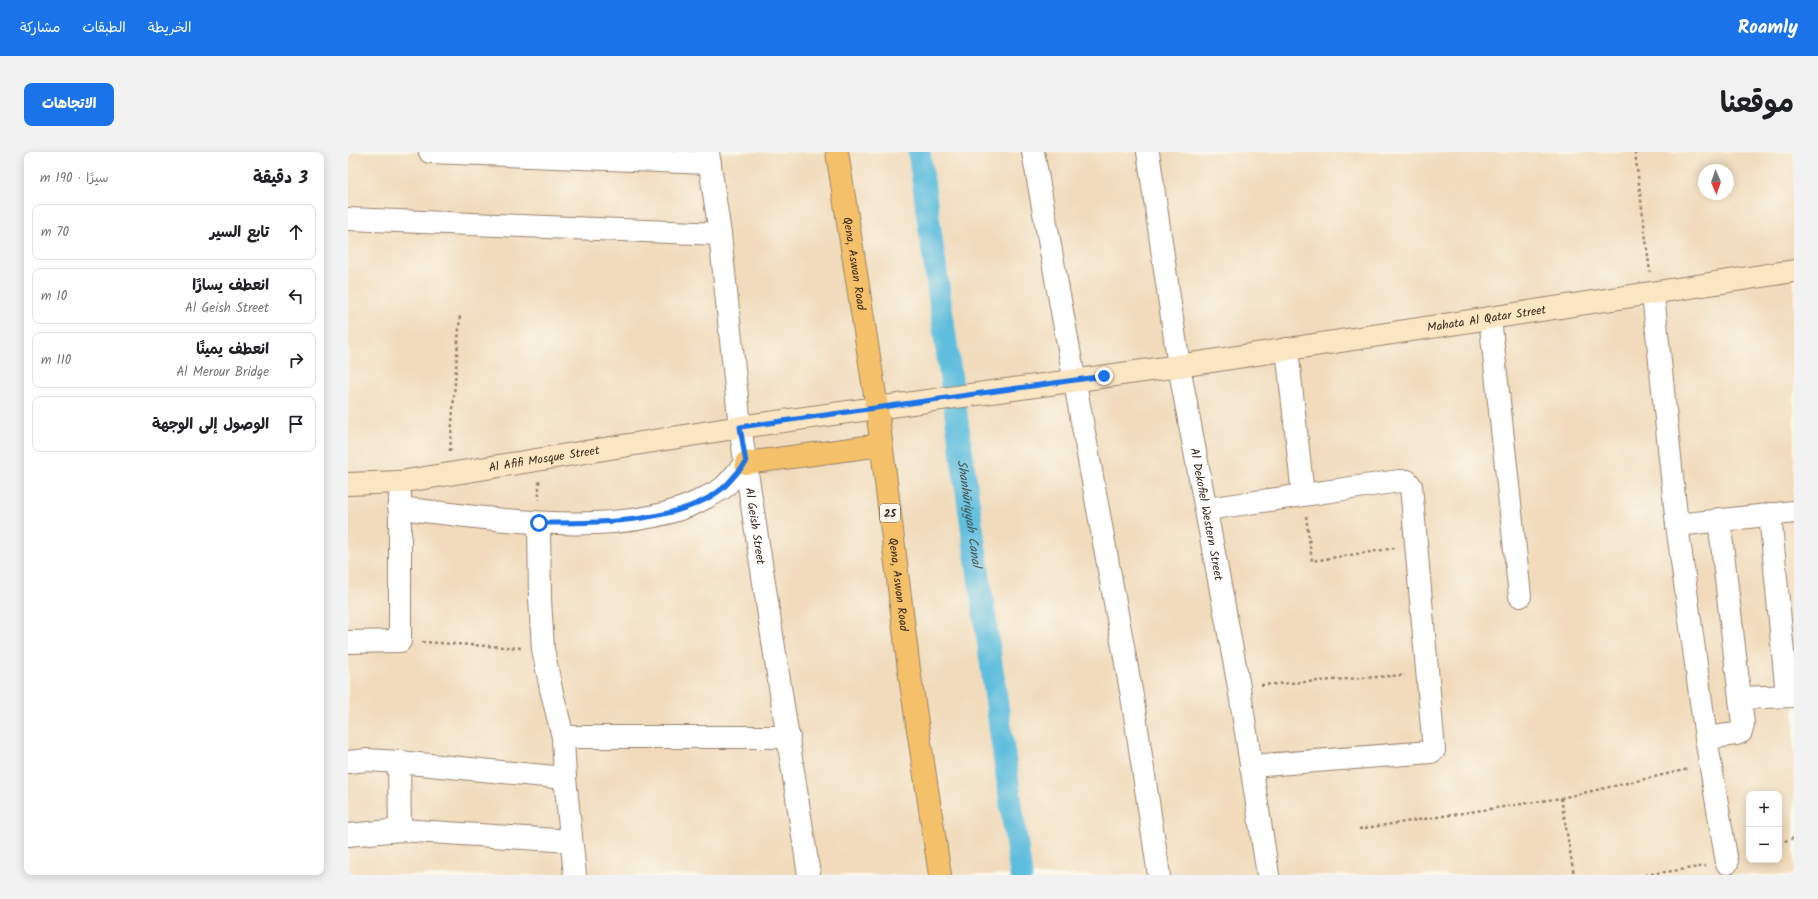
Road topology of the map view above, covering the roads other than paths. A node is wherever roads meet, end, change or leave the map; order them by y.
1 (430, 152) edge
2 (837, 152) edge
3 (1034, 152) edge
4 (1148, 152) edge
5 (709, 157) edge
6 (348, 219) edge
7 (720, 234) junction
8 (1794, 271) edge
9 (1652, 294) junction
10 (1490, 318) junction
11 (1287, 349) junction
12 (1172, 367) junction
13 (1075, 380) junction
14 (908, 403) joint
15 (877, 408) junction
16 (740, 427) junction
17 (881, 445) junction
18 (746, 463) junction
19 (400, 482) junction
20 (348, 484) edge
21 (1303, 495) junction
22 (399, 508) junction
23 (1206, 509) junction
24 (1794, 512) edge
25 (1770, 514) junction
26 (1719, 519) junction
27 (539, 523) junction
28 (1677, 525) junction
29 (1520, 596) dead end
30 (348, 642) edge
31 (1788, 648) edge
32 (1790, 696) edge
33 (1740, 698) junction
34 (563, 737) junction
35 (789, 737) junction
36 (1706, 738) junction
37 (348, 762) edge
38 (399, 762) junction
39 (1251, 766) junction
40 (565, 778) junction
41 (400, 830) junction
42 (348, 835) edge
43 (571, 840) junction
44 (1727, 863) road end
45 (575, 875) edge
46 (809, 875) edge
47 (940, 875) edge
48 (1159, 875) edge
49 (1268, 875) edge

1 - 5 street
2 - 15 highway, Qena, Aswan Road / 25
3 - 13 street
4 - 12 street, Al Dekofiel Western Street
5 - 7 street, Al Geish Street
6 - 7 street
7 - 16 street, Al Geish Street
8 - 9 street, Mahata Al Qatar Street
9 - 10 street, Mahata Al Qatar Street
9 - 28 street
10 - 11 street, Mahata Al Qatar Street
10 - 29 street
11 - 12 street, Mahata Al Qatar Street
11 - 21 street
12 - 13 street, Mahata Al Qatar Street
12 - 23 street, Al Dekofiel Western Street
13 - 14 street, Mahata Al Qatar Street
13 - 48 street
14 - 15 street, Al Afifi Mosque Street
15 - 16 street, Al Afifi Mosque Street
15 - 17 highway, Qena, Aswan Road / 25
16 - 18 street, Al Geish Street
16 - 19 street, Al Afifi Mosque Street
17 - 18 highway
17 - 47 highway, Qena, Aswan Road / 25
18 - 27 street
18 - 35 street, Al Geish Street
19 - 20 street, Al Afifi Mosque Street
19 - 22 street
21 - 23 street
21 - 39 street
22 - 27 street
22 - 30 street
23 - 39 street, Al Dekofiel Western Street
24 - 25 street
25 - 26 street
25 - 31 street
26 - 28 street
26 - 33 street
27 - 34 street
28 - 36 street
31 - 32 street
32 - 33 street
33 - 36 street
34 - 35 street
34 - 40 street
35 - 46 street, Al Geish Street
36 - 44 street
37 - 38 street
38 - 40 street
38 - 41 street
39 - 49 street, Al Dekofiel Western Street
40 - 43 street
41 - 42 street
41 - 43 street
43 - 45 street

